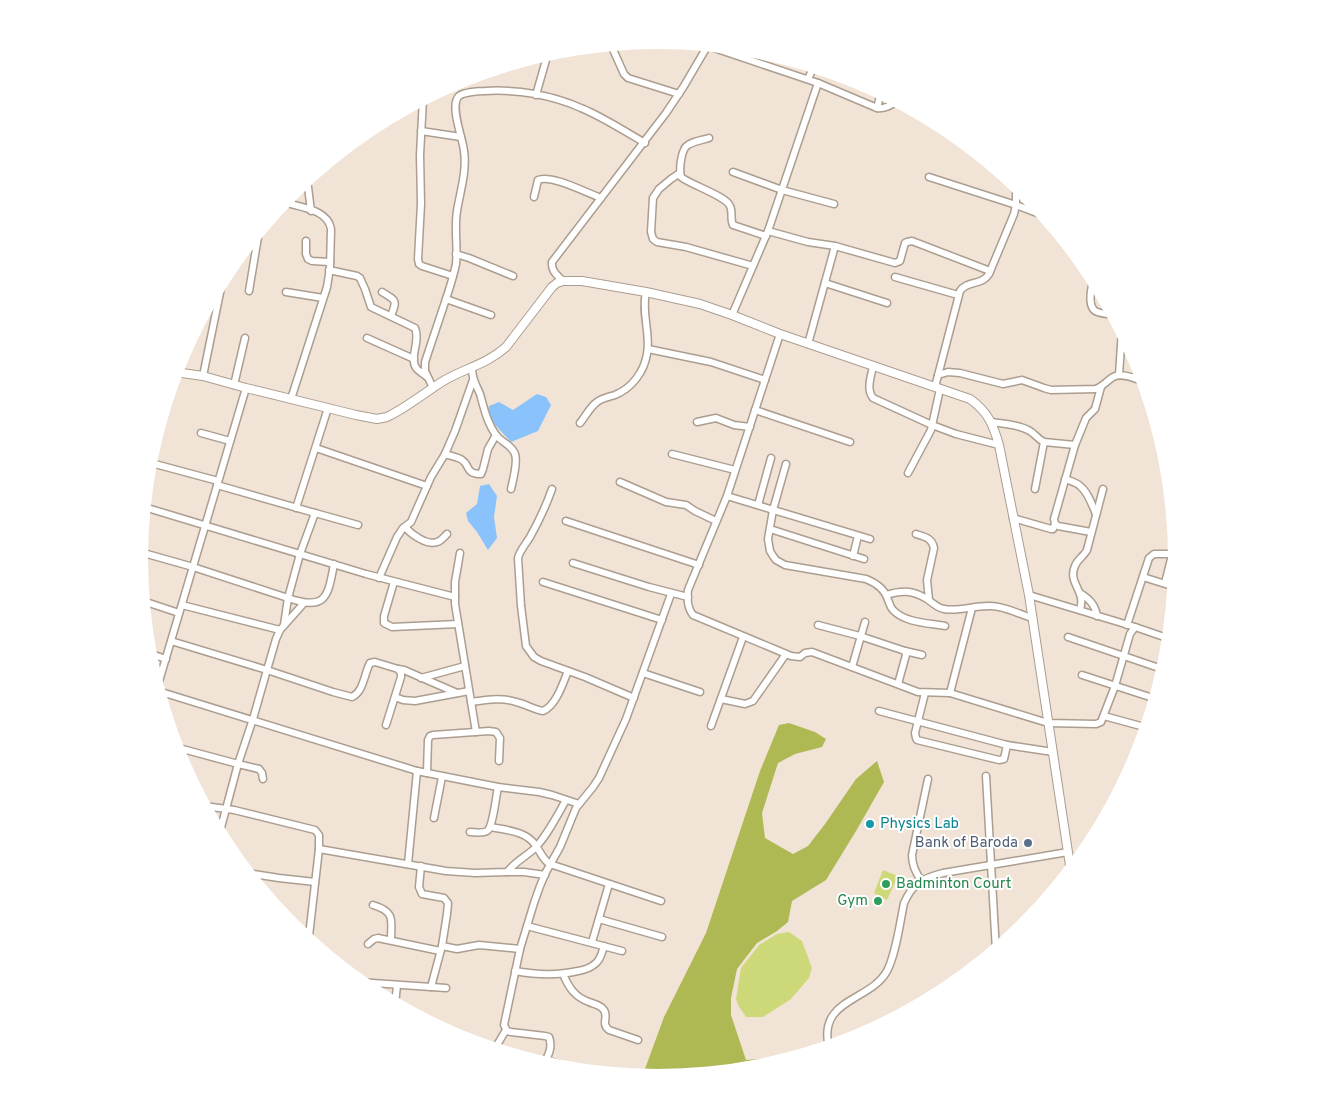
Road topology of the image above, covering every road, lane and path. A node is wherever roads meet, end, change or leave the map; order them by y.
1 (614, 51) edge
2 (704, 51) edge
3 (739, 56) edge
4 (545, 62) edge
5 (811, 72) edge
6 (808, 79) junction
7 (818, 83) junction
8 (679, 94) junction
9 (536, 95) junction
10 (880, 99) edge
11 (891, 105) edge
12 (423, 107) edge
13 (877, 108) junction
14 (421, 131) junction
15 (461, 137) junction
16 (709, 138) dead end
17 (645, 143) junction
18 (733, 172) dead end
19 (680, 173) junction
20 (929, 177) dead end
21 (308, 188) edge
22 (782, 190) junction
23 (1016, 194) edge
24 (534, 197) dead end
25 (600, 198) junction
26 (291, 204) edge
27 (834, 204) dead end
28 (1016, 205) junction
29 (311, 210) junction
30 (1032, 211) edge
31 (767, 233) junction
32 (306, 241) dead end
33 (257, 244) edge
34 (835, 246) junction
35 (456, 254) junction
36 (330, 262) junction
37 (753, 266) junction
38 (329, 270) junction
39 (990, 272) junction
40 (454, 276) junction
41 (513, 276) dead end
42 (895, 277) dead end
43 (563, 281) junction
44 (825, 283) junction
45 (249, 290) dead end
46 (1092, 290) edge
47 (286, 292) dead end
48 (382, 292) dead end
49 (646, 292) junction
50 (958, 295) junction
51 (324, 298) junction
52 (446, 299) junction
53 (217, 302) edge
54 (887, 303) dead end
55 (1106, 314) edge
56 (491, 315) dead end
57 (732, 315) junction
58 (391, 316) junction
59 (780, 334) junction
60 (245, 338) dead end
61 (367, 338) dead end
62 (808, 344) junction
63 (1121, 344) edge
64 (1121, 348) joint
65 (648, 349) junction
66 (414, 359) junction
67 (873, 366) junction
68 (472, 368) junction
69 (183, 373) edge
70 (938, 375) junction
71 (1119, 375) junction
72 (203, 376) junction
73 (428, 378) junction
74 (473, 380) junction
75 (765, 380) junction
76 (1136, 380) edge
77 (234, 385) junction
78 (1102, 387) junction
79 (246, 388) junction
80 (433, 388) junction
81 (938, 388) junction
82 (291, 399) junction
83 (328, 408) junction
84 (755, 410) junction
85 (697, 422) dead end
86 (991, 422) junction
87 (580, 424) dead end
88 (932, 425) junction
89 (750, 427) junction
90 (202, 433) dead end
91 (496, 435) junction
92 (230, 441) junction
93 (850, 442) dead end
94 (1044, 442) junction
95 (999, 445) junction
96 (1074, 445) junction
97 (316, 448) junction
98 (446, 454) junction
99 (672, 454) dead end
100 (771, 458) dead end
101 (786, 464) dead end
102 (157, 465) edge
103 (735, 470) junction
104 (908, 473) dead end
105 (1065, 479) junction
106 (620, 482) dead end
107 (217, 483) junction
108 (427, 486) junction
109 (552, 488) dead end
110 (511, 489) dead end
111 (1103, 489) dead end
112 (1035, 490) dead end
113 (727, 496) junction
114 (758, 505) junction
115 (296, 508) junction
116 (150, 510) edge
117 (773, 510) junction
118 (315, 513) junction
119 (1096, 514) junction
120 (1013, 518) junction
121 (566, 521) dead end
122 (716, 521) junction
123 (1055, 524) junction
124 (206, 525) junction
125 (358, 525) dead end
126 (404, 527) junction
127 (770, 529) junction
128 (1091, 532) junction
129 (447, 534) dead end
130 (916, 534) dead end
131 (858, 536) junction
132 (870, 539) dead end
133 (148, 554) edge
134 (300, 554) junction
135 (460, 554) dead end
136 (1169, 554) edge
137 (853, 556) junction
138 (864, 559) dead end
139 (574, 563) dead end
140 (334, 564) junction
141 (699, 565) junction
142 (193, 567) junction
143 (1169, 570) edge
144 (1143, 577) junction
145 (379, 578) junction
146 (394, 582) junction
147 (543, 582) dead end
148 (1165, 584) junction
149 (1168, 585) edge
150 (1080, 593) junction
151 (671, 594) junction
152 (886, 595) junction
153 (1028, 595) junction
154 (455, 597) junction
155 (688, 597) junction
156 (288, 598) junction
157 (929, 600) junction
158 (150, 603) edge
159 (304, 603) junction
160 (182, 605) junction
161 (972, 608) junction
162 (1080, 610) junction
163 (179, 613) junction
164 (1097, 616) junction
165 (1032, 618) junction
166 (662, 620) junction
167 (865, 622) dead end
168 (458, 624) junction
169 (818, 625) dead end
170 (1127, 625) junction
171 (945, 626) dead end
172 (1135, 627) junction
173 (282, 628) junction
174 (860, 636) junction
175 (743, 637) junction
176 (1068, 637) dead end
177 (1163, 637) edge
178 (171, 641) junction
179 (905, 651) junction
180 (786, 654) junction
181 (157, 656) edge
182 (922, 656) dead end
183 (1123, 656) junction
184 (166, 659) junction
185 (465, 666) junction
186 (852, 667) junction
187 (1157, 667) edge
188 (398, 669) junction
189 (267, 670) junction
190 (568, 671) junction
191 (643, 673) junction
192 (1082, 675) dead end
193 (162, 676) edge
194 (421, 678) junction
195 (898, 684) junction
196 (1115, 686) junction
197 (165, 691) edge
198 (469, 691) junction
199 (700, 692) dead end
200 (925, 693) junction
201 (950, 693) junction
202 (457, 694) junction
203 (395, 697) junction
204 (1150, 697) edge
205 (634, 698) junction
206 (721, 699) junction
207 (471, 702) junction
208 (880, 711) dead end
209 (1104, 716) junction
210 (253, 719) junction
211 (918, 722) junction
212 (1048, 722) junction
213 (386, 725) dead end
214 (711, 726) dead end
215 (1141, 726) edge
216 (476, 732) junction
217 (1007, 745) junction
218 (185, 750) edge
219 (1053, 752) junction
220 (499, 761) dead end
221 (238, 764) junction
222 (417, 771) junction
223 (427, 773) junction
224 (442, 776) junction
225 (986, 776) dead end
226 (263, 779) dead end
227 (928, 779) dead end
228 (498, 787) junction
229 (566, 800) junction
230 (579, 804) junction
231 (212, 807) edge
232 (227, 809) junction
233 (434, 818) dead end
234 (222, 824) edge
235 (490, 827) junction
236 (470, 832) dead end
237 (536, 846) junction
238 (319, 849) junction
239 (1068, 852) junction
240 (1070, 862) edge
241 (408, 864) junction
242 (550, 864) junction
243 (991, 865) junction
244 (422, 866) junction
245 (507, 872) junction
246 (257, 875) edge
247 (545, 875) junction
248 (921, 880) junction
249 (315, 882) junction
250 (609, 884) junction
251 (661, 901) dead end
252 (373, 905) dead end
253 (599, 918) junction
254 (527, 926) junction
255 (308, 931) edge
256 (662, 938) dead end
257 (391, 940) junction
258 (592, 942) junction
259 (996, 943) edge
260 (368, 944) dead end
261 (604, 946) junction
262 (441, 949) junction
263 (520, 949) junction
264 (622, 951) dead end
265 (515, 971) junction
266 (563, 974) junction
267 (373, 983) edge
268 (397, 984) junction
269 (431, 987) junction
270 (446, 988) dead end
271 (396, 997) edge
272 (506, 1030) junction
273 (638, 1040) dead end
274 (828, 1041) edge
275 (498, 1044) edge
276 (547, 1057) edge

1 - 8 street
2 - 8 street
3 - 6 street
4 - 9 street
5 - 6 street
6 - 7 street
7 - 13 street
7 - 22 street
8 - 17 street
9 - 15 street
9 - 17 street
10 - 13 street
11 - 13 street
12 - 14 street
14 - 15 street
14 - 40 street
15 - 35 street
16 - 19 street
17 - 25 street
18 - 22 street
19 - 31 street
19 - 37 street
20 - 28 street
21 - 29 street
22 - 27 street
22 - 31 street
23 - 28 street
24 - 25 street
25 - 43 street
26 - 29 street
28 - 30 street
28 - 39 street
29 - 36 street
31 - 34 street
31 - 37 street
32 - 36 street
33 - 45 street
34 - 39 street
34 - 44 street
35 - 40 street
35 - 41 street
36 - 38 street
37 - 57 street
38 - 51 street
38 - 58 street
39 - 50 street
40 - 52 street
42 - 50 street
43 - 49 street
43 - 68 street
44 - 54 street
44 - 62 street
46 - 55 street
47 - 51 street
48 - 58 street
49 - 57 street
49 - 65 street
50 - 70 street
51 - 82 street
52 - 56 street
52 - 73 street
53 - 72 street
57 - 59 street
58 - 66 street
59 - 62 street
59 - 75 street
60 - 77 street
61 - 66 street
62 - 67 street
63 - 64 street
64 - 71 street
65 - 75 street
65 - 87 street
66 - 73 street
67 - 81 street
67 - 88 street
68 - 74 street
68 - 80 street
69 - 72 street
70 - 78 street
70 - 81 street
71 - 76 street
71 - 78 street
72 - 77 street
73 - 80 street
74 - 91 street
74 - 98 street
75 - 84 street
77 - 79 street
78 - 96 street
79 - 82 street
79 - 92 street
80 - 83 street
81 - 86 street
81 - 88 street
82 - 83 street
83 - 97 street
84 - 89 street
84 - 93 street
85 - 89 street
86 - 94 street
86 - 95 street
88 - 95 street
88 - 104 street
89 - 103 street
90 - 92 street
91 - 98 street
91 - 110 street
92 - 107 street
94 - 96 street
94 - 112 street
95 - 120 street
96 - 105 street
97 - 108 street
97 - 115 street
98 - 108 street
99 - 103 street
100 - 114 street
101 - 117 street
102 - 107 street
103 - 113 street
105 - 119 street
105 - 123 street
106 - 122 street
107 - 115 street
107 - 124 street
108 - 126 street
109 - 190 street
111 - 119 street
113 - 114 street
113 - 122 street
114 - 117 street
115 - 118 street
116 - 124 street
117 - 127 street
117 - 131 street
118 - 125 street
118 - 134 street
119 - 128 street
120 - 123 street
120 - 153 street
121 - 141 street
122 - 141 street
123 - 128 street
124 - 134 street
124 - 142 street
126 - 129 street
126 - 145 street
127 - 137 street
127 - 152 street
128 - 150 street
130 - 157 street
131 - 132 street
131 - 137 street
133 - 142 street
134 - 140 street
134 - 156 street
135 - 154 street
136 - 144 street
137 - 138 street
139 - 151 street
140 - 145 street
140 - 159 street
141 - 155 street
142 - 156 street
142 - 160 street
143 - 148 street
144 - 148 street
144 - 170 street
145 - 146 street
146 - 154 street
146 - 168 street
147 - 166 street
148 - 149 street
150 - 162 street
150 - 164 street
151 - 155 street
151 - 166 street
152 - 157 street
152 - 171 street
153 - 162 street
153 - 165 street
154 - 168 street
155 - 175 street
156 - 159 street
156 - 173 street
157 - 161 street
158 - 163 street
159 - 173 street
160 - 163 street
160 - 173 street
161 - 165 street
161 - 201 street
162 - 164 street
163 - 178 street
164 - 170 street
165 - 212 street
166 - 191 street
167 - 174 street
168 - 185 street
169 - 174 street
170 - 172 street
172 - 177 street
172 - 183 street
173 - 189 street
174 - 179 street
174 - 186 street
175 - 180 street
175 - 206 street
176 - 183 street
178 - 184 street
178 - 189 street
179 - 182 street
179 - 195 street
180 - 186 street
180 - 206 street
181 - 184 street
183 - 187 street
183 - 196 street
184 - 193 street
185 - 194 street
185 - 198 street
186 - 195 street
188 - 189 street
188 - 194 street
188 - 203 street
189 - 210 street
190 - 205 street
190 - 207 street
191 - 199 street
191 - 205 street
192 - 196 street
194 - 202 street
195 - 200 street
196 - 204 street
196 - 209 street
197 - 210 street
198 - 202 street
198 - 207 street
200 - 201 street
200 - 211 street
201 - 212 street
202 - 203 street
203 - 213 street
205 - 230 street
206 - 214 street
207 - 216 street
208 - 211 street
209 - 212 street
209 - 215 street
210 - 221 street
210 - 222 street
211 - 217 street
211 - 217 street
212 - 219 street
216 - 220 street
216 - 223 street
217 - 219 street
218 - 221 street
219 - 239 street
221 - 226 street
221 - 232 street
222 - 223 street
222 - 241 street
223 - 224 street
224 - 228 street
224 - 233 street
225 - 243 street
227 - 248 street
228 - 229 street
228 - 235 street
229 - 230 street
229 - 237 street
230 - 242 street
231 - 232 street
232 - 234 street
232 - 238 street
235 - 236 street
235 - 237 street
237 - 242 street
237 - 245 street
238 - 241 street
238 - 249 street
239 - 240 street
239 - 243 street
241 - 244 street
242 - 247 street
242 - 250 street
243 - 248 street
243 - 259 street
244 - 245 street
244 - 262 street
245 - 247 street
246 - 249 street
247 - 254 street
248 - 274 street
249 - 255 street
250 - 251 street
250 - 253 street
252 - 257 street
253 - 256 street
253 - 258 street
254 - 258 street
254 - 263 street
257 - 260 street
257 - 262 street
258 - 261 street
261 - 264 street
261 - 266 street
262 - 263 street
262 - 269 street
263 - 265 street
265 - 266 street
265 - 272 street
266 - 273 street
267 - 268 street
268 - 269 street
268 - 271 street
269 - 270 street
272 - 275 street
272 - 276 street

